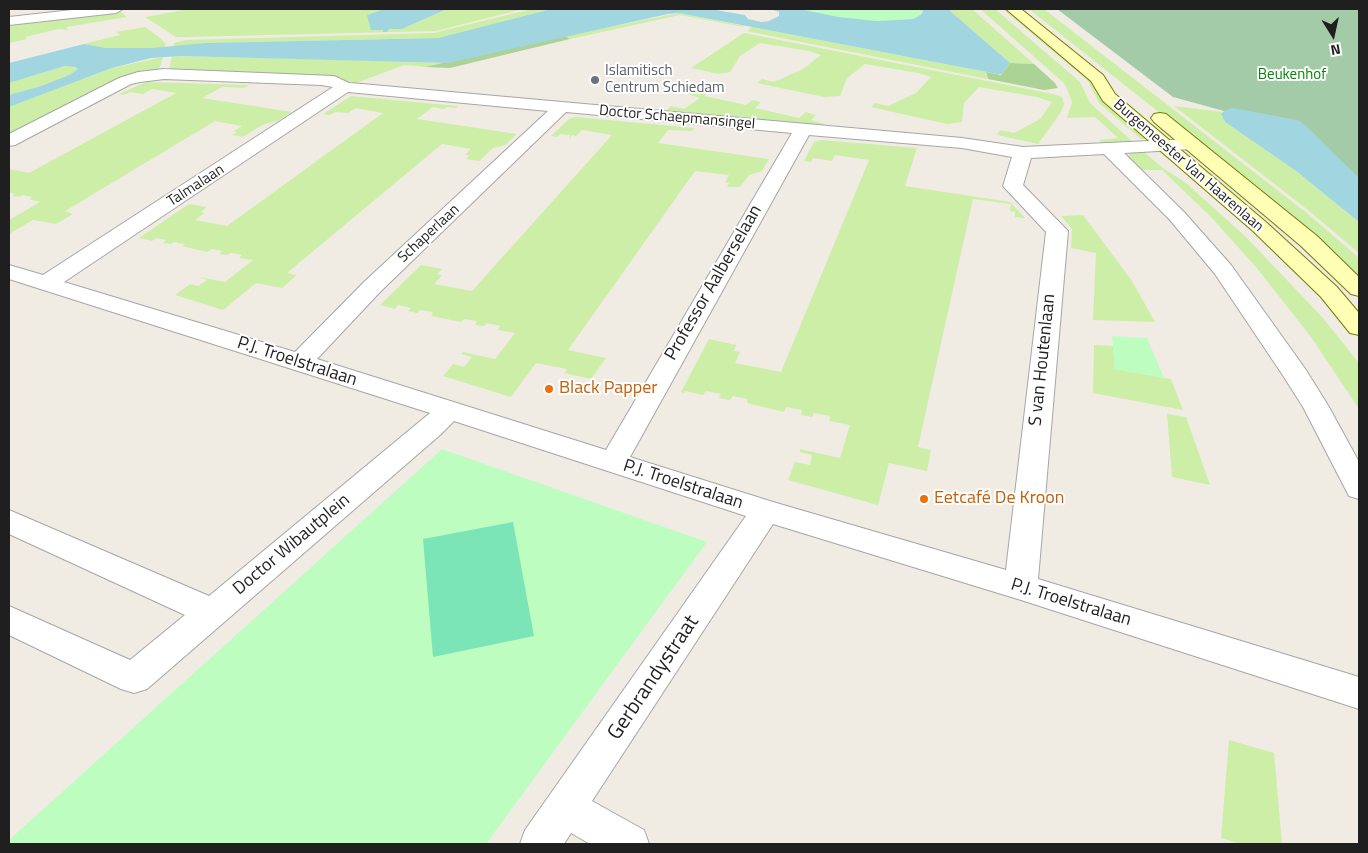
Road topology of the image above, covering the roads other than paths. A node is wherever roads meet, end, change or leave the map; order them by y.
1 (116, 9) edge
2 (1013, 9) edge
3 (1025, 9) edge
4 (70, 11) edge
5 (9, 21) edge
6 (346, 87) junction
7 (561, 108) junction
8 (802, 130) junction
9 (9, 140) edge
10 (1192, 144) junction
11 (1165, 146) junction
12 (1109, 149) junction
13 (1023, 153) junction
14 (9, 272) edge
15 (46, 284) junction
16 (1359, 290) edge
17 (1359, 328) edge
18 (300, 362) junction
19 (448, 411) junction
20 (613, 463) junction
21 (1359, 489) edge
22 (766, 511) junction
23 (9, 522) edge
24 (1021, 587) junction
25 (212, 612) junction
26 (9, 620) edge
27 (1359, 692) edge
28 (565, 808) junction
29 (540, 844) edge
30 (629, 844) edge

1 - 4 street
2 - 11 main road, Burgemeester Van Haarenlaan
3 - 10 main road, Burgemeester Van Haarenlaan
4 - 5 street
6 - 7 street, Doctor Schaepmansingel
6 - 9 street, Doctor Schaepmansingel
6 - 15 street, Talmalaan
7 - 8 street, Doctor Schaepmansingel
7 - 18 street, Schaperlaan
8 - 13 street, Doctor Schaepmansingel
8 - 20 street, Professor Aalberselaan
10 - 11 street, Doctor Schaepmansingel
10 - 16 main road, Burgemeester Van Haarenlaan
11 - 12 street, Doctor Schaepmansingel
11 - 17 main road, Burgemeester Van Haarenlaan
12 - 13 street, Doctor Schaepmansingel
12 - 21 street
13 - 24 street, S van Houtenlaan
14 - 15 street, P.J. Troelstralaan
15 - 18 street, P.J. Troelstralaan
18 - 19 street, P.J. Troelstralaan
19 - 20 street, P.J. Troelstralaan
19 - 25 street, Doctor Wibautplein
20 - 22 street, P.J. Troelstralaan
22 - 24 street, P.J. Troelstralaan
22 - 28 street, Gerbrandystraat
23 - 25 street
24 - 27 street, P.J. Troelstralaan
25 - 26 street, Doctor Wibautplein
28 - 29 street, Gerbrandystraat
28 - 30 street

